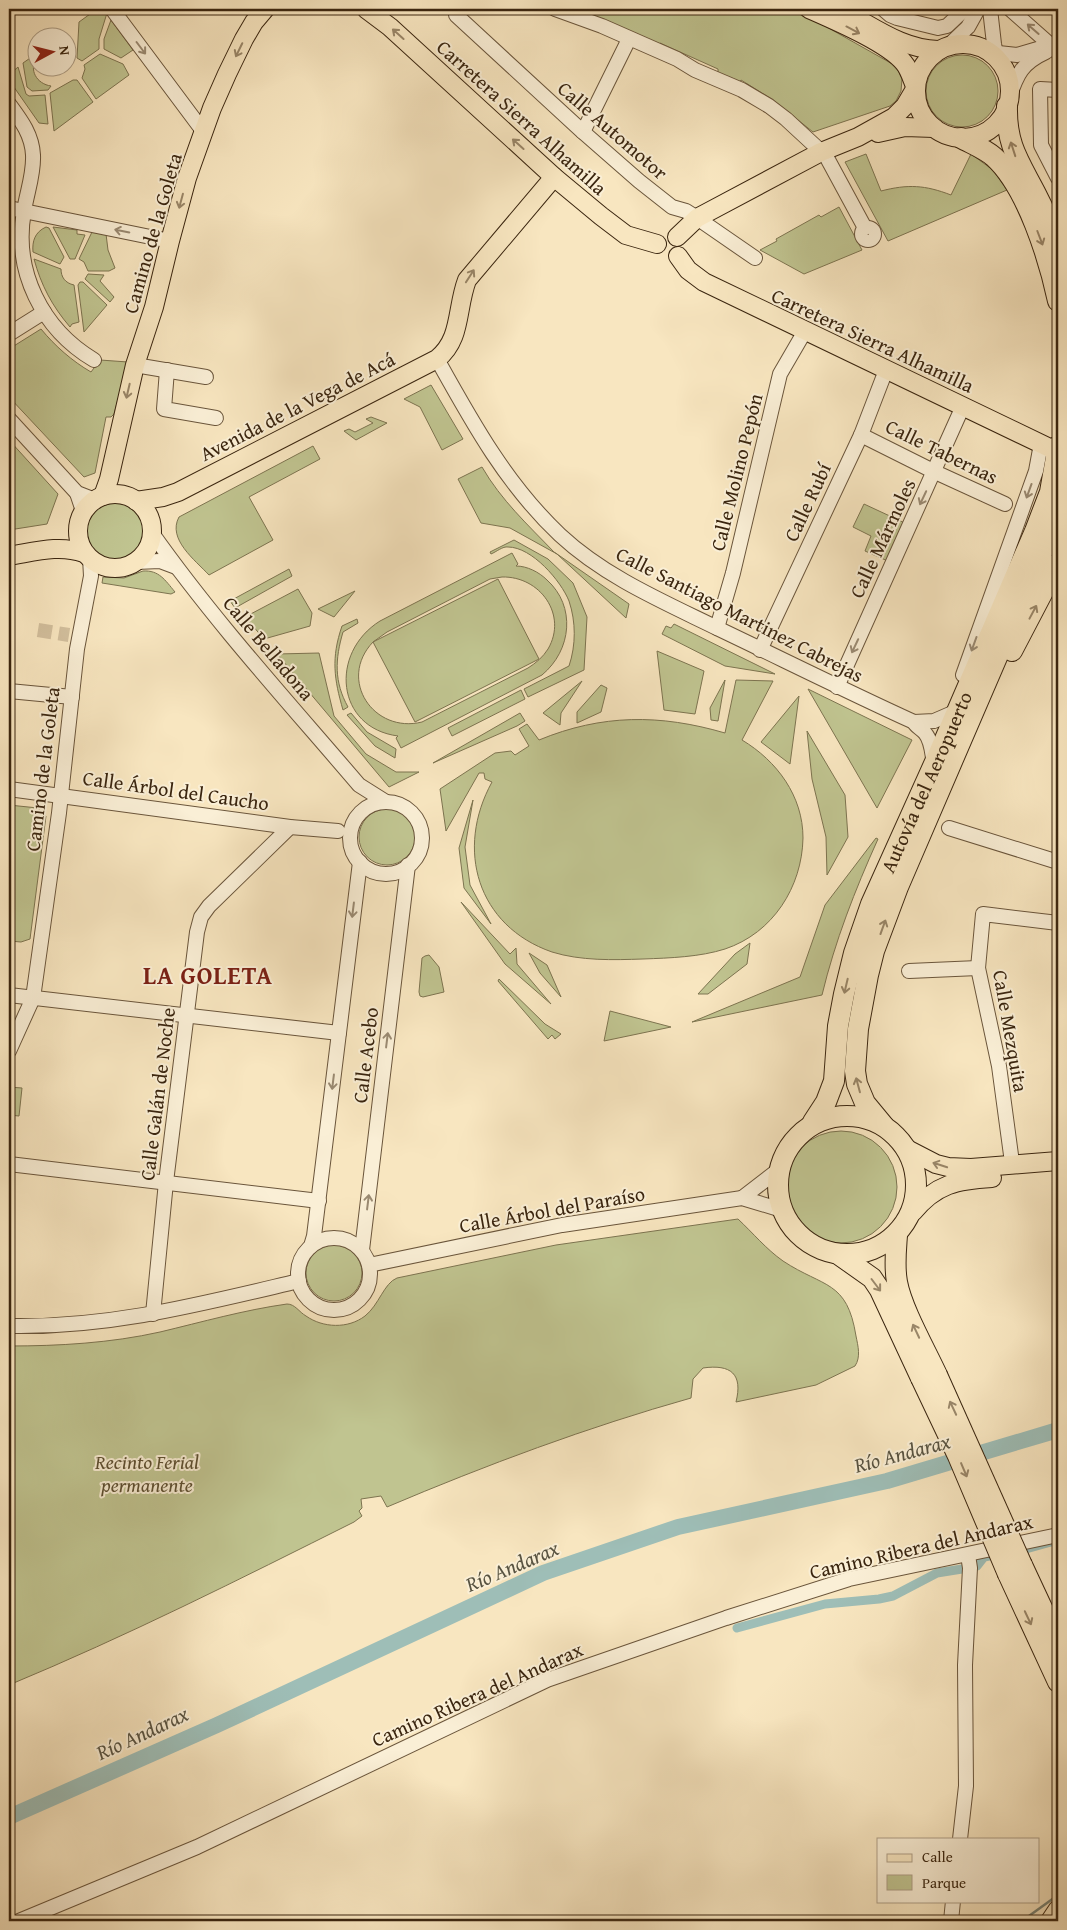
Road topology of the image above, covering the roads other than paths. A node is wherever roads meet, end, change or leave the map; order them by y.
1 (112, 9) edge
2 (265, 9) edge
3 (366, 9) edge
4 (555, 9) edge
5 (809, 9) edge
6 (839, 9) edge
7 (883, 9) edge
8 (965, 9) edge
9 (978, 9) edge
10 (990, 9) edge
11 (1010, 9) edge
12 (456, 15) dead end
13 (629, 39) junction
14 (943, 48) junction
15 (1056, 50) edge
16 (994, 54) junction
17 (915, 89) junction
18 (1058, 90) edge
19 (1008, 102) junction
20 (9, 104) edge
21 (934, 128) junction
22 (203, 131) junction
23 (583, 132) junction
24 (858, 137) junction
25 (961, 138) junction
26 (822, 152) junction
27 (554, 177) junction
28 (1058, 178) edge
29 (9, 208) edge
30 (24, 211) junction
31 (697, 218) junction
32 (865, 228) dead end
33 (677, 237) junction
34 (170, 240) junction
35 (657, 244) junction
36 (1058, 248) edge
37 (15, 250) edge
38 (678, 256) junction
39 (755, 258) dead end
40 (1058, 301) edge
41 (44, 312) junction
42 (805, 331) junction
43 (9, 334) edge
44 (436, 359) junction
45 (94, 360) dead end
46 (135, 365) junction
47 (168, 370) junction
48 (886, 370) junction
49 (206, 377) dead end
50 (963, 406) junction
51 (216, 418) dead end
52 (9, 419) edge
53 (861, 434) junction
54 (1054, 448) edge
55 (934, 472) junction
56 (178, 492) junction
57 (100, 496) junction
58 (136, 501) junction
59 (1006, 504) dead end
60 (1058, 509) edge
61 (78, 528) junction
62 (152, 530) junction
63 (53, 548) junction
64 (9, 556) edge
65 (136, 562) junction
66 (92, 563) junction
67 (1058, 564) edge
68 (176, 568) junction
69 (717, 628) junction
70 (760, 650) junction
71 (836, 686) junction
72 (9, 691) edge
73 (72, 697) junction
74 (952, 713) junction
75 (914, 722) junction
76 (933, 758) junction
77 (359, 785) junction
78 (9, 789) edge
79 (61, 794) junction
80 (939, 795) junction
81 (386, 802) junction
82 (357, 818) junction
83 (290, 826) junction
84 (949, 828) dead end
85 (338, 831) junction
86 (350, 846) junction
87 (360, 862) junction
88 (1058, 862) edge
89 (408, 865) junction
90 (1058, 923) edge
91 (978, 968) junction
92 (908, 971) dead end
93 (9, 995) edge
94 (33, 998) junction
95 (187, 1015) junction
96 (339, 1034) junction
97 (9, 1051) edge
98 (813, 1122) junction
99 (884, 1126) junction
100 (905, 1148) junction
101 (1011, 1155) dead end
102 (1058, 1161) edge
103 (9, 1164) edge
104 (778, 1171) junction
105 (1058, 1172) edge
106 (166, 1182) junction
107 (742, 1198) junction
108 (319, 1201) junction
109 (782, 1210) junction
110 (913, 1212) junction
111 (897, 1235) junction
112 (312, 1246) junction
113 (362, 1250) junction
114 (838, 1254) junction
115 (369, 1265) junction
116 (299, 1282) junction
117 (153, 1314) junction
118 (9, 1326) edge
119 (929, 1377) junction
120 (1058, 1535) edge
121 (968, 1555) junction
122 (1015, 1569) junction
123 (1058, 1642) edge
124 (1058, 1682) edge
125 (960, 1838) edge
126 (953, 1902) edge
127 (1058, 1909) edge
128 (19, 1921) edge
129 (951, 1921) edge
130 (1050, 1921) edge

1 -> 22 street
2 -> 22 main road, Camino de la Goleta
27 -> 3 main road, Carretera Sierra Alhamilla
4 - 13 street
5 -> 17 main road
6 - 14 main road
7 - 8 street
9 - 14 street
10 - 16 street
15 -> 11 street
12 - 23 street, Calle Automotor
13 - 23 street
13 - 26 street
14 - 16 main road
14 - 17 main road
15 - 16 street
15 - 19 street
16 - 19 main road
17 - 21 main road
17 - 24 main road
18 - 28 street
19 - 25 main road
36 -> 19 highway
20 - 30 street
21 - 24 main road
21 - 25 main road
22 -> 34 main road, Camino de la Goleta
23 - 31 street, Calle Automotor
24 - 26 main road
25 -> 40 highway
26 - 31 main road
26 - 32 street
27 - 35 main road, Carretera Sierra Alhamilla
44 -> 27 main road
29 - 30 street
34 -> 30 street
30 - 37 street
31 - 33 main road
31 - 39 street, Calle Automotor
33 - 35 main road
33 - 38 main road
34 - 46 main road, Camino de la Goleta
35 - 38 main road
37 - 41 street
38 - 42 main road, Carretera Sierra Alhamilla
41 - 43 street
41 - 45 street
42 - 48 main road, Carretera Sierra Alhamilla
42 - 69 street, Calle Molino Pepón
44 - 56 main road, Avenida de la Vega de Acá
44 - 69 street, Calle Santiago Martinez Cabrejas
46 - 47 street
46 -> 57 main road, Camino de la Goleta
47 - 49 street
47 - 51 street
48 - 50 main road, Carretera Sierra Alhamilla
48 - 53 street, Calle Rubí
50 - 54 main road, Carretera Sierra Alhamilla
50 - 55 street, Calle Mármoles
52 - 57 street
53 - 55 street, Calle Tabernas
53 - 70 street, Calle Rubí
54 -> 74 highway, Autovía del Aeropuerto
55 - 59 street, Calle Tabernas
55 -> 71 street, Calle Mármoles
56 - 58 main road, Avenida de la Vega de Acá
56 - 62 main road, Avenida de la Vega de Acá
57 - 58 main road
57 - 61 main road
58 - 62 main road
60 - 80 highway, Autovía del Aeropuerto
61 - 63 main road
61 - 66 main road
62 - 65 main road
62 - 68 street, Calle Belladona
63 - 64 main road
63 - 66 main road
65 - 66 main road
65 - 68 street
66 - 73 street, Camino de la Goleta
80 -> 67 highway
68 - 77 street, Calle Belladona
69 - 70 street, Calle Santiago Martinez Cabrejas
70 - 71 street, Calle Santiago Martinez Cabrejas
71 - 75 street, Calle Santiago Martinez Cabrejas
72 - 73 street
73 - 79 street, Camino de la Goleta
74 - 75 street
74 - 76 highway, Autovía del Aeropuerto
75 - 76 street, Calle Santiago Martinez Cabrejas
76 -> 98 highway, Autovía del Aeropuerto
77 - 81 street, Calle Belladona
77 - 82 street
78 - 79 street, Calle Árbol del Caucho
79 - 83 street, Calle Árbol del Caucho
79 - 94 street, Camino de la Goleta
99 -> 80 highway, Autovía del Aeropuerto
81 - 82 street
81 - 89 street
82 - 85 street
82 - 86 street
83 - 85 street, Calle Árbol del Caucho
83 - 95 street, Calle Galán de Noche
84 - 88 street
85 - 86 street
86 - 87 street
87 - 89 street
87 -> 96 street, Calle Acebo
113 -> 89 street, Calle Acebo
90 - 91 street, Calle Mezquita
91 - 92 street
91 - 101 street, Calle Mezquita
93 - 94 street
94 - 95 street
94 - 97 street, Camino de la Goleta
95 - 96 street
95 - 106 street, Calle Galán de Noche
96 -> 108 street, Calle Acebo
98 - 99 highway
98 - 104 highway
99 - 100 highway
102 -> 100 main road
100 - 110 highway
103 - 106 street
104 - 107 street
104 - 109 highway
105 - 110 main road
106 - 108 street
106 - 117 street, Calle Galán de Noche
107 - 109 street
107 - 115 street, Calle Árbol del Paraíso
108 - 112 street, Calle Acebo
109 - 114 highway
110 - 111 highway
111 - 114 highway
119 -> 111 highway
112 - 113 street
112 - 116 street
113 - 115 street
114 -> 119 highway
115 - 116 street
116 - 117 street
117 - 118 street
119 - 122 highway, bridge
120 - 121 street, Camino Ribera del Andarax
121 - 125 street
121 - 128 street, Camino Ribera del Andarax
122 - 123 highway
122 -> 124 highway
126 - 129 street
127 - 130 main road

